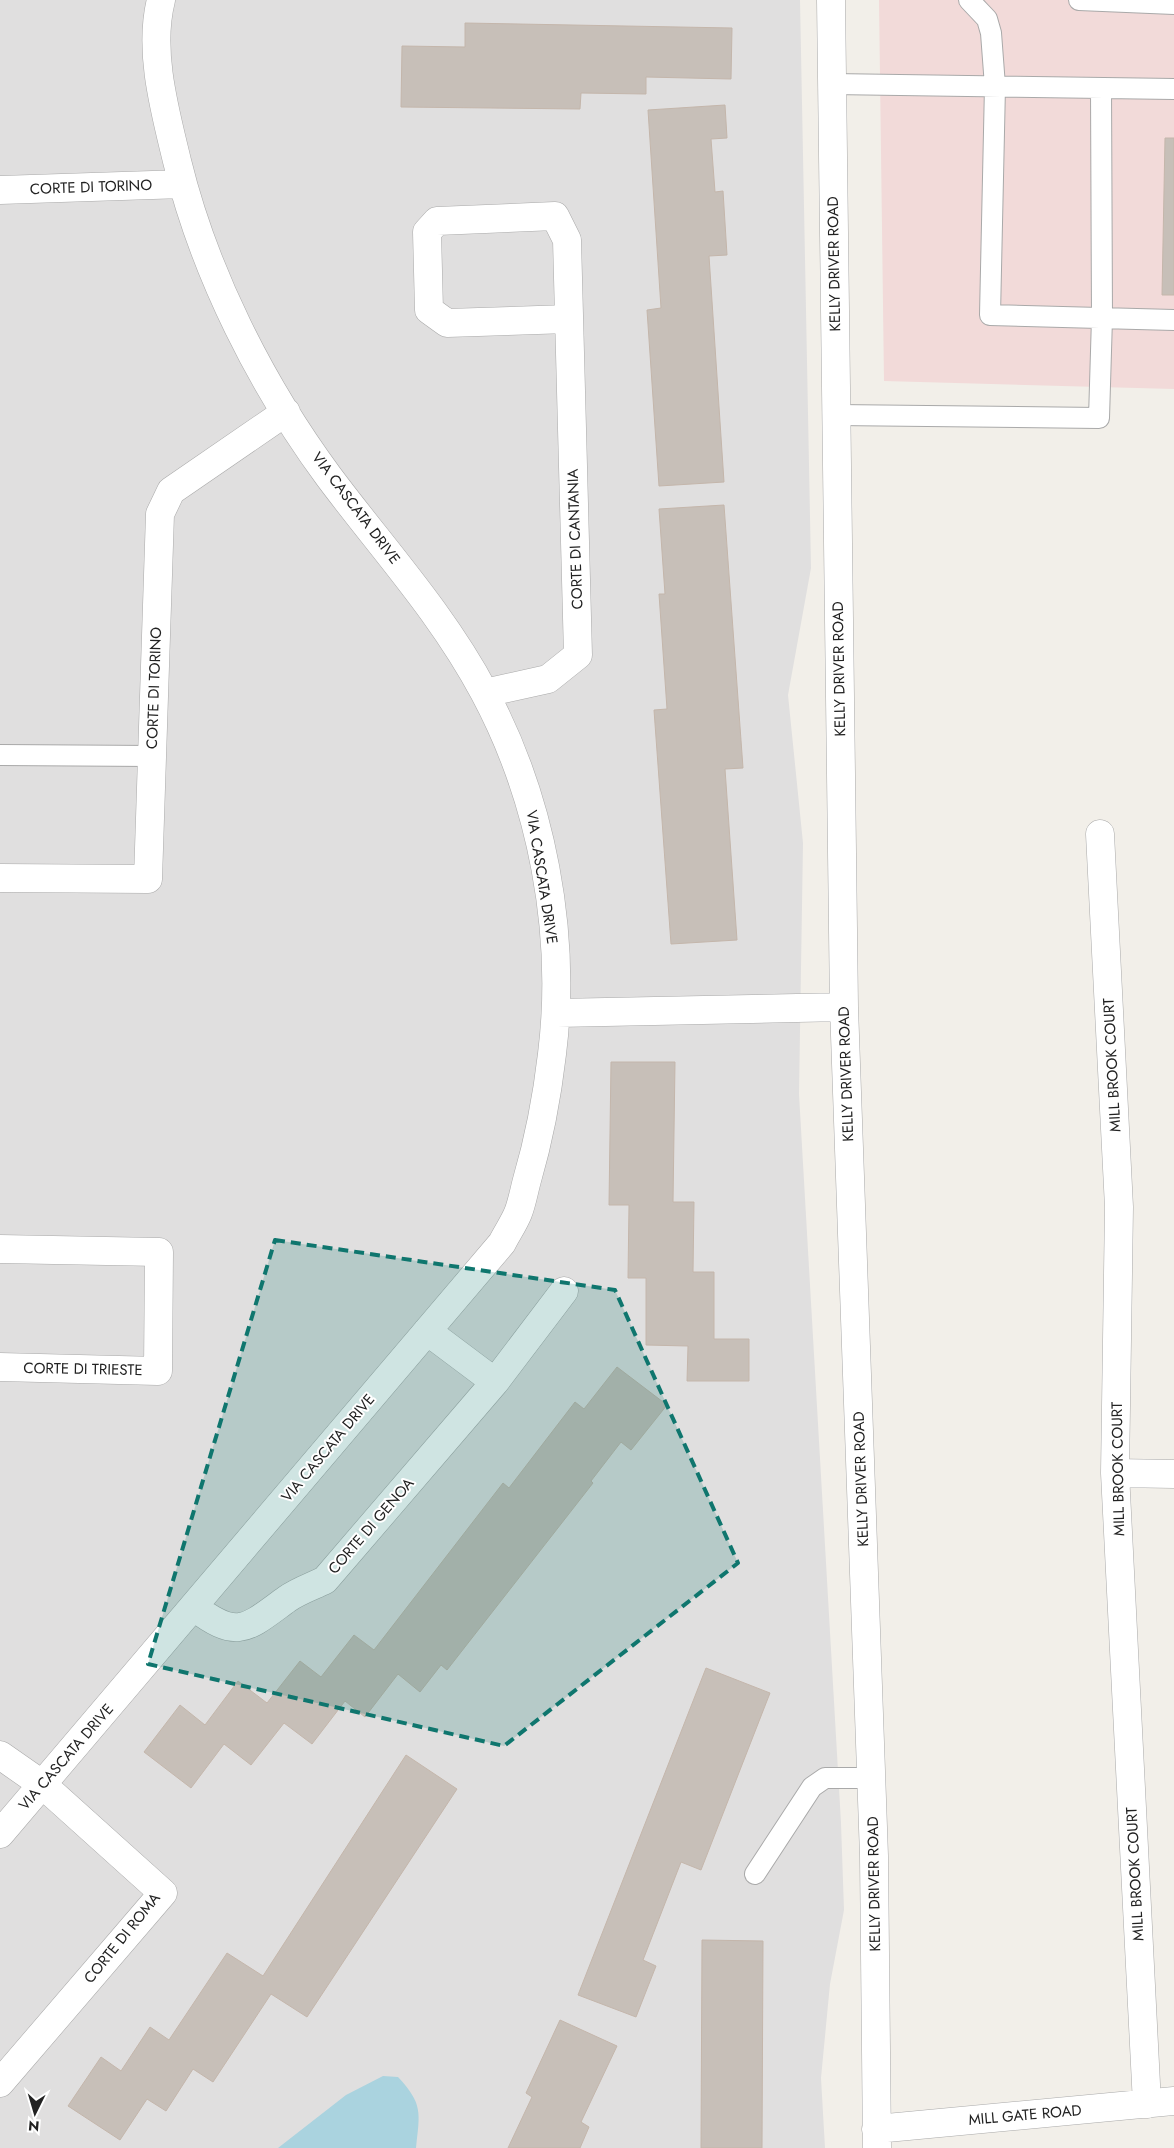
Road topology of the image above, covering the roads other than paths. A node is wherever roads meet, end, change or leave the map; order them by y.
1 (161, 0) edge
2 (831, 0) edge
3 (969, 0) edge
4 (1079, 0) edge
5 (1174, 4) edge
6 (832, 84) junction
7 (995, 86) junction
8 (1101, 88) junction
9 (1174, 89) edge
10 (183, 184) junction
11 (0, 190) edge
12 (1102, 318) junction
13 (568, 319) junction
14 (1174, 320) edge
15 (286, 412) junction
16 (836, 415) junction
17 (484, 693) junction
18 (0, 755) edge
19 (152, 756) junction
20 (1100, 834) dead end
21 (0, 878) edge
22 (844, 1007) junction
23 (557, 1013) junction
24 (0, 1248) edge
25 (564, 1291) dead end
26 (427, 1331) junction
27 (0, 1367) edge
28 (495, 1382) junction
29 (1115, 1472) junction
30 (1174, 1474) edge
31 (194, 1607) junction
32 (0, 1755) edge
33 (872, 1778) junction
34 (43, 1785) junction
35 (0, 1834) edge
36 (756, 1874) dead end
37 (0, 2083) edge
38 (1174, 2101) edge
39 (1147, 2104) junction
40 (877, 2138) edge

1 - 10 street, VIA CASCATA DRIVE
2 - 6 street, KELLY DRIVER ROAD
3 - 7 lane
4 - 5 lane
6 - 7 lane
6 - 16 street, KELLY DRIVER ROAD
7 - 8 lane
7 - 12 lane
8 - 9 lane
8 - 12 lane
10 - 11 street, CORTE DI TORINO
10 - 15 street, VIA CASCATA DRIVE
12 - 14 lane
12 - 16 lane
13 - 13 street, CORTE DI CANTANIA
13 - 17 street, CORTE DI CANTANIA
15 - 17 street, VIA CASCATA DRIVE
15 - 19 street, CORTE DI TORINO
16 - 22 street, KELLY DRIVER ROAD
17 - 23 street, VIA CASCATA DRIVE
18 - 19 lane
19 - 21 street, CORTE DI TORINO
20 - 29 street, MILL BROOK COURT
22 - 23 street
22 - 33 street, KELLY DRIVER ROAD
23 - 26 street, VIA CASCATA DRIVE
24 - 27 street, CORTE DI TRIESTE
25 - 28 street, CORTE DI GENOA
26 - 28 street
26 - 31 street, VIA CASCATA DRIVE
28 - 31 street, CORTE DI GENOA
29 - 30 street
29 - 39 street, MILL BROOK COURT
31 - 34 street, VIA CASCATA DRIVE
32 - 34 street
33 - 36 lane
33 - 40 street, KELLY DRIVER ROAD
34 - 35 street, VIA CASCATA DRIVE
34 - 37 street, CORTE DI ROMA
38 - 39 street, MILL GATE ROAD
39 - 40 street, MILL GATE ROAD

